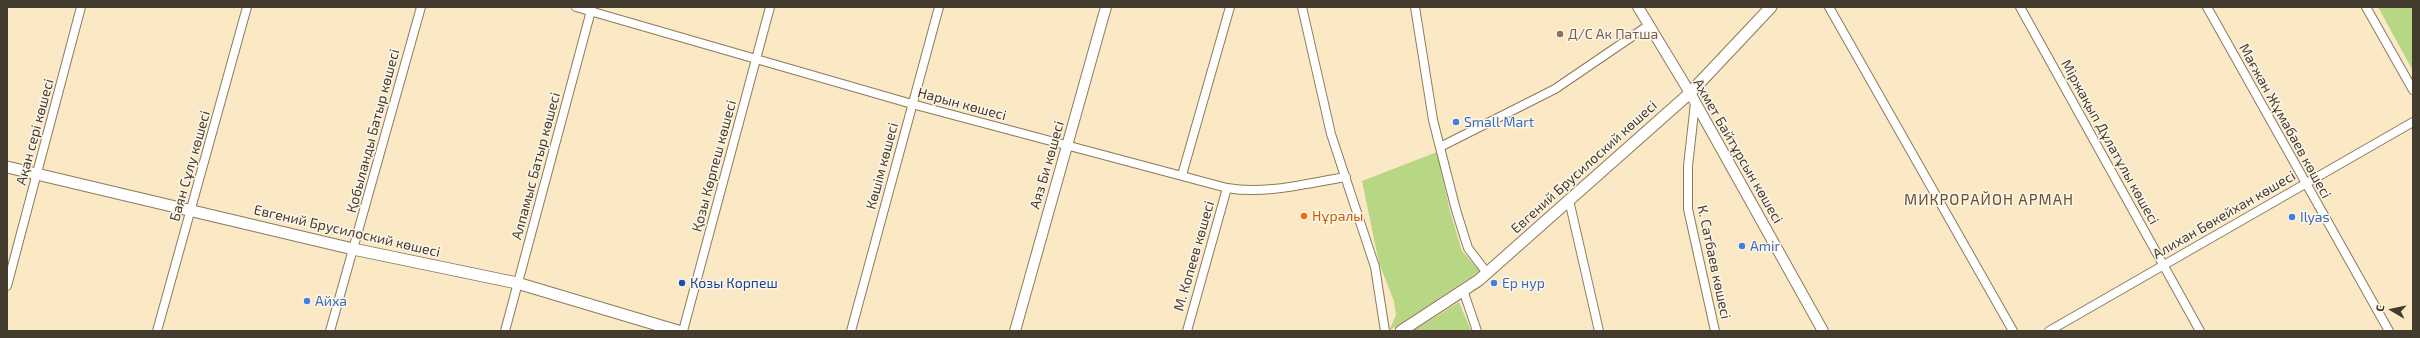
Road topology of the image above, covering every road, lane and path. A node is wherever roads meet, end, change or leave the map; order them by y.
1 (81, 7) edge
2 (247, 7) edge
3 (421, 7) edge
4 (576, 7) edge
5 (770, 7) edge
6 (938, 7) edge
7 (1106, 7) edge
8 (1230, 7) edge
9 (1302, 7) edge
10 (1415, 7) edge
11 (1638, 7) edge
12 (1770, 7) edge
13 (1830, 7) edge
14 (2020, 7) edge
15 (2207, 7) edge
16 (2366, 7) edge
17 (591, 9) edge
18 (1649, 26) junction
19 (756, 60) junction
20 (2413, 90) edge
21 (1692, 98) junction
22 (912, 104) junction
23 (2413, 122) edge
24 (1068, 145) junction
25 (1440, 147) junction
26 (7, 167) edge
27 (38, 174) junction
28 (1182, 175) junction
29 (1346, 177) junction
30 (2305, 183) junction
31 (1227, 188) junction
32 (1569, 200) junction
33 (191, 210) junction
34 (353, 249) junction
35 (2163, 265) junction
36 (1487, 273) junction
37 (518, 283) junction
38 (7, 286) edge
39 (1463, 290) junction
40 (157, 331) edge
41 (330, 331) edge
42 (505, 331) edge
43 (678, 331) edge
44 (683, 331) edge
45 (851, 331) edge
46 (1015, 331) edge
47 (1187, 331) edge
48 (1385, 331) edge
49 (1401, 331) edge
50 (1477, 331) edge
51 (1599, 331) edge
52 (1715, 331) edge
53 (1823, 331) edge
54 (2013, 331) edge
55 (2049, 331) edge
56 (2200, 331) edge
57 (2389, 331) edge

1 - 27 street, Ақан сері көшесі
2 - 33 street, Баян Сұлу көшесі
3 - 34 street, Қобыланды Батыр көшесі
4 - 17 street, Нарын көшесі
5 - 19 street, Қозы Көрпеш көшесі
6 - 22 street, Көшім көшесі
7 - 24 street, Аяз Би көшесі
8 - 28 street
9 - 29 street
10 - 25 street
11 - 18 street, Ахмет Байтұрсын көшесі
12 - 21 main road, Евгений Брусилоский көшесі
13 - 54 street
14 - 35 street, Міржақып Дұлатұлы көшесі
15 - 30 street, Мағжан Жұмабаев көшесі
16 - 20 street
17 - 19 street, Нарын көшесі
17 - 37 street, Алпамыс Батыр көшесі
18 - 21 street, Ахмет Байтұрсын көшесі
18 - 25 street
19 - 22 street, Нарын көшесі
19 - 44 street, Қозы Көрпеш көшесі
21 - 32 main road, Евгений Брусилоский көшесі
21 - 52 street, К. Сатбаев көшесі
21 - 53 street, Ахмет Байтұрсын көшесі
22 - 24 street, Нарын көшесі
22 - 45 street, Көшім көшесі
23 - 30 street, Алихан Бөкейхан көшесі
24 - 28 street, Нарын көшесі
24 - 46 street, Аяз Би көшесі
25 - 36 street
26 - 27 main road, Евгений Брусилоский көшесі
27 - 33 main road, Евгений Брусилоский көшесі
27 - 38 street, Ақан сері көшесі
28 - 31 street, Нарын көшесі
29 - 31 street, Нарын көшесі
29 - 48 street
30 - 35 street, Алихан Бөкейхан көшесі
30 - 57 street, Мағжан Жұмабаев көшесі
31 - 47 street, М. Копеев көшесі
32 - 36 main road, Евгений Брусилоский көшесі
32 - 51 street
33 - 34 main road, Евгений Брусилоский көшесі
33 - 40 street, Баян Сұлу көшесі
34 - 37 main road, Евгений Брусилоский көшесі
34 - 41 street, Қобыланды Батыр көшесі
35 - 55 street, Алихан Бөкейхан көшесі
35 - 56 street, Міржақып Дұлатұлы көшесі
36 - 39 main road, Евгений Брусилоский көшесі
37 - 42 street, Алпамыс Батыр көшесі
37 - 43 main road, Евгений Брусилоский көшесі
39 - 49 main road, Евгений Брусилоский көшесі
39 - 50 street

